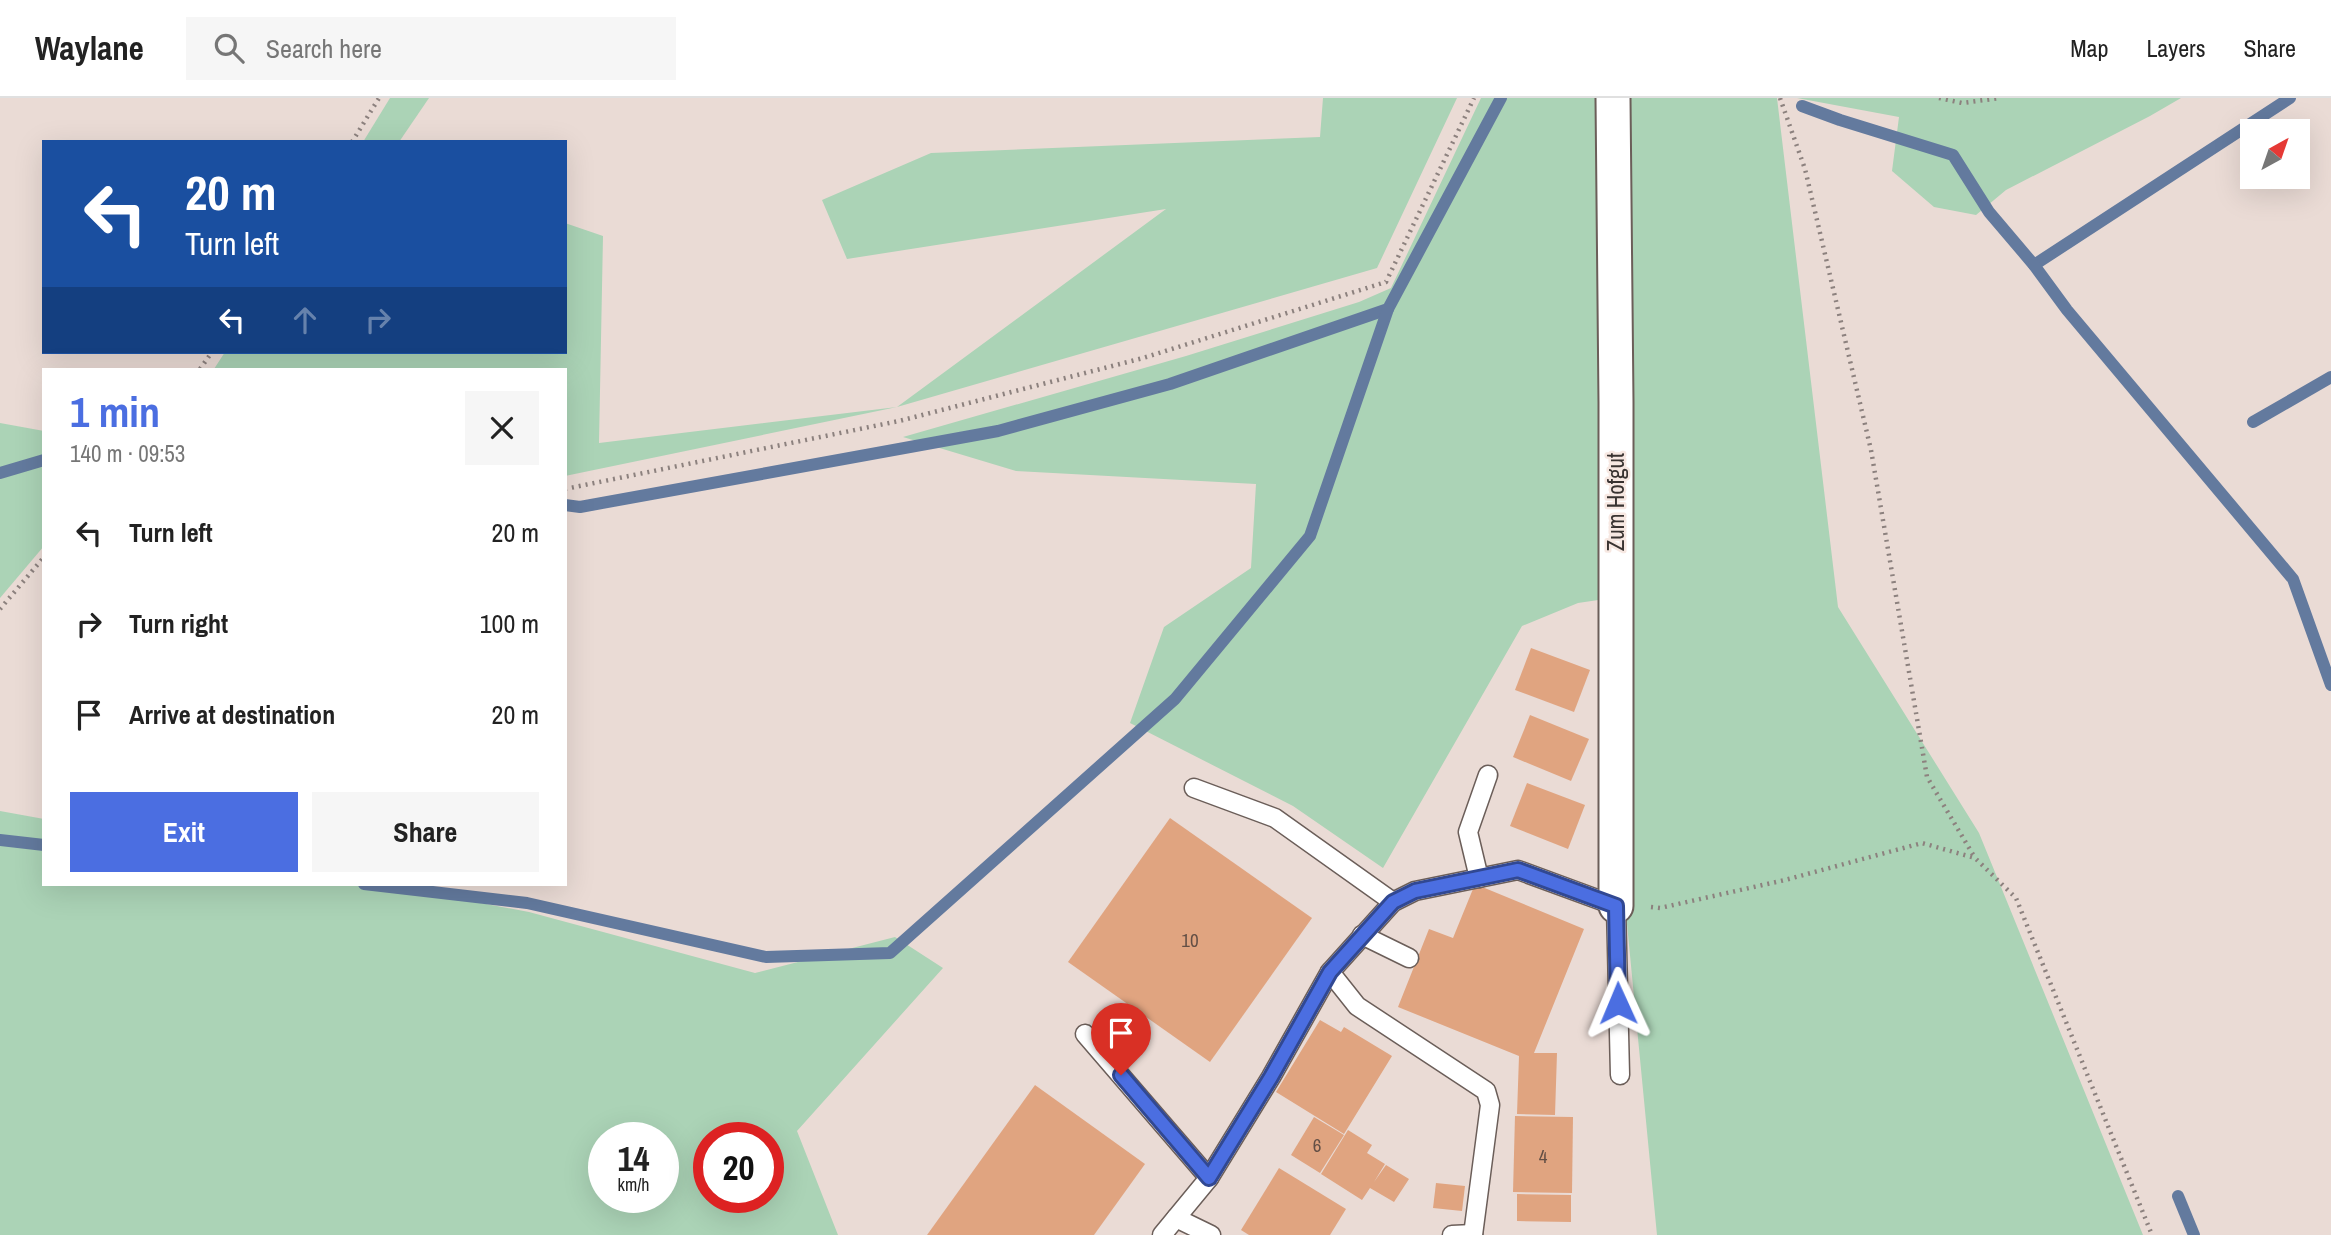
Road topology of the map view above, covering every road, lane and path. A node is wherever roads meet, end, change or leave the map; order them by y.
1 (379, 98) edge
2 (1474, 98) edge
3 (1612, 98) edge
4 (1780, 98) edge
5 (1939, 98) edge
6 (2000, 98) edge
7 (353, 140) edge
8 (567, 489) edge
9 (42, 559) edge
10 (0, 609) edge
11 (1488, 775) dead end
12 (1194, 788) dead end
13 (1975, 858) junction
14 (1479, 878) junction
15 (1393, 902) junction
16 (1616, 906) junction
17 (1362, 935) junction
18 (1409, 958) dead end
19 (1330, 972) junction
20 (1085, 1034) dead end
21 (1619, 1075) dead end
22 (1209, 1178) junction
23 (1176, 1218) junction
24 (1473, 1234) edge
25 (1162, 1235) edge
26 (1211, 1235) edge
27 (1452, 1235) edge
28 (2152, 1235) edge

1 - 7 path
2 - 8 path
3 - 16 street, Zum Hofgut
4 - 13 path
5 - 6 path
9 - 10 path
11 - 14 lane
12 - 15 lane
13 - 16 path
13 - 28 path
14 - 15 lane
14 - 16 lane
15 - 17 lane
16 - 21 lane
17 - 18 lane
17 - 19 lane
19 - 22 lane
19 - 24 lane
20 - 22 lane
22 - 23 lane
23 - 25 lane
23 - 26 lane
24 - 27 lane

